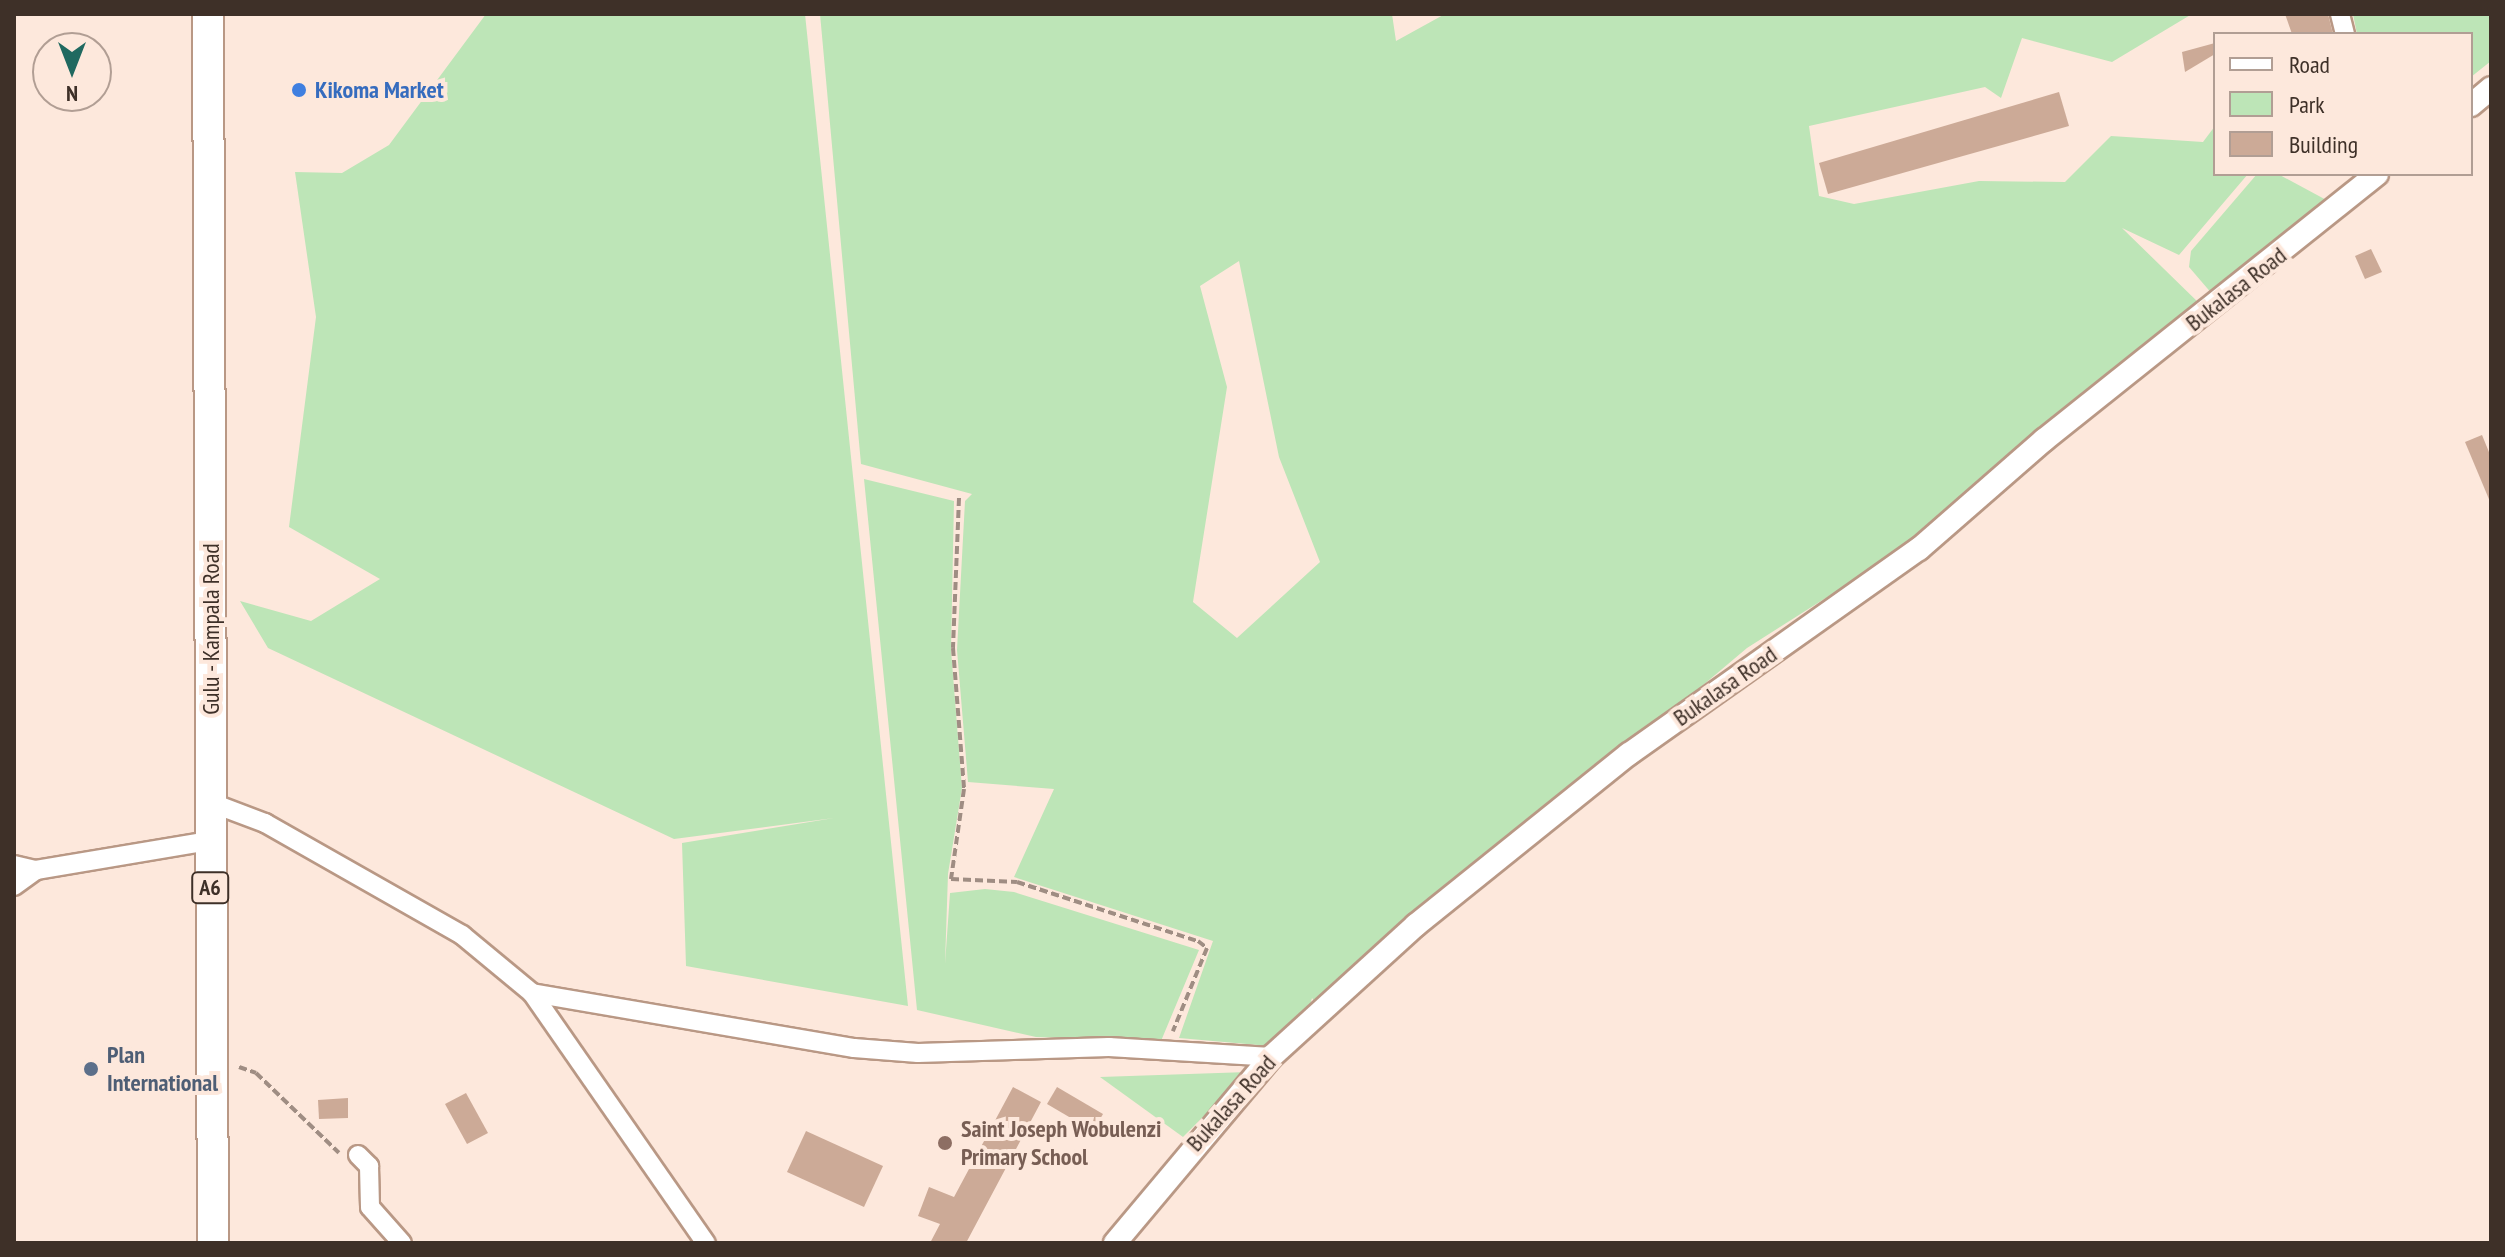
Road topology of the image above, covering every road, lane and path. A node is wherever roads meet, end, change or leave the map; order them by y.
1 (208, 14) edge
2 (2491, 88) edge
3 (2473, 103) edge
4 (2374, 176) edge
5 (959, 498) dead end
6 (212, 803) junction
7 (210, 841) junction
8 (14, 865) edge
9 (36, 870) junction
10 (14, 886) edge
11 (532, 993) junction
12 (1171, 1049) junction
13 (1271, 1057) junction
14 (229, 1066) dead end
15 (358, 1155) joint
16 (213, 1243) edge
17 (402, 1243) edge
18 (706, 1243) edge
19 (1115, 1243) edge

1 - 6 main road, Gulu - Kampala Road / A6
2 - 3 street
4 - 13 street, Bukalasa Road
5 - 12 path
6 - 7 main road, Gulu - Kampala Road / A6
6 - 11 street
7 - 9 street
7 - 16 main road, Gulu - Kampala Road / A6
8 - 9 street
9 - 10 street
11 - 12 street
11 - 18 street
12 - 13 street
13 - 19 street, Bukalasa Road
14 - 15 path
15 - 17 street

